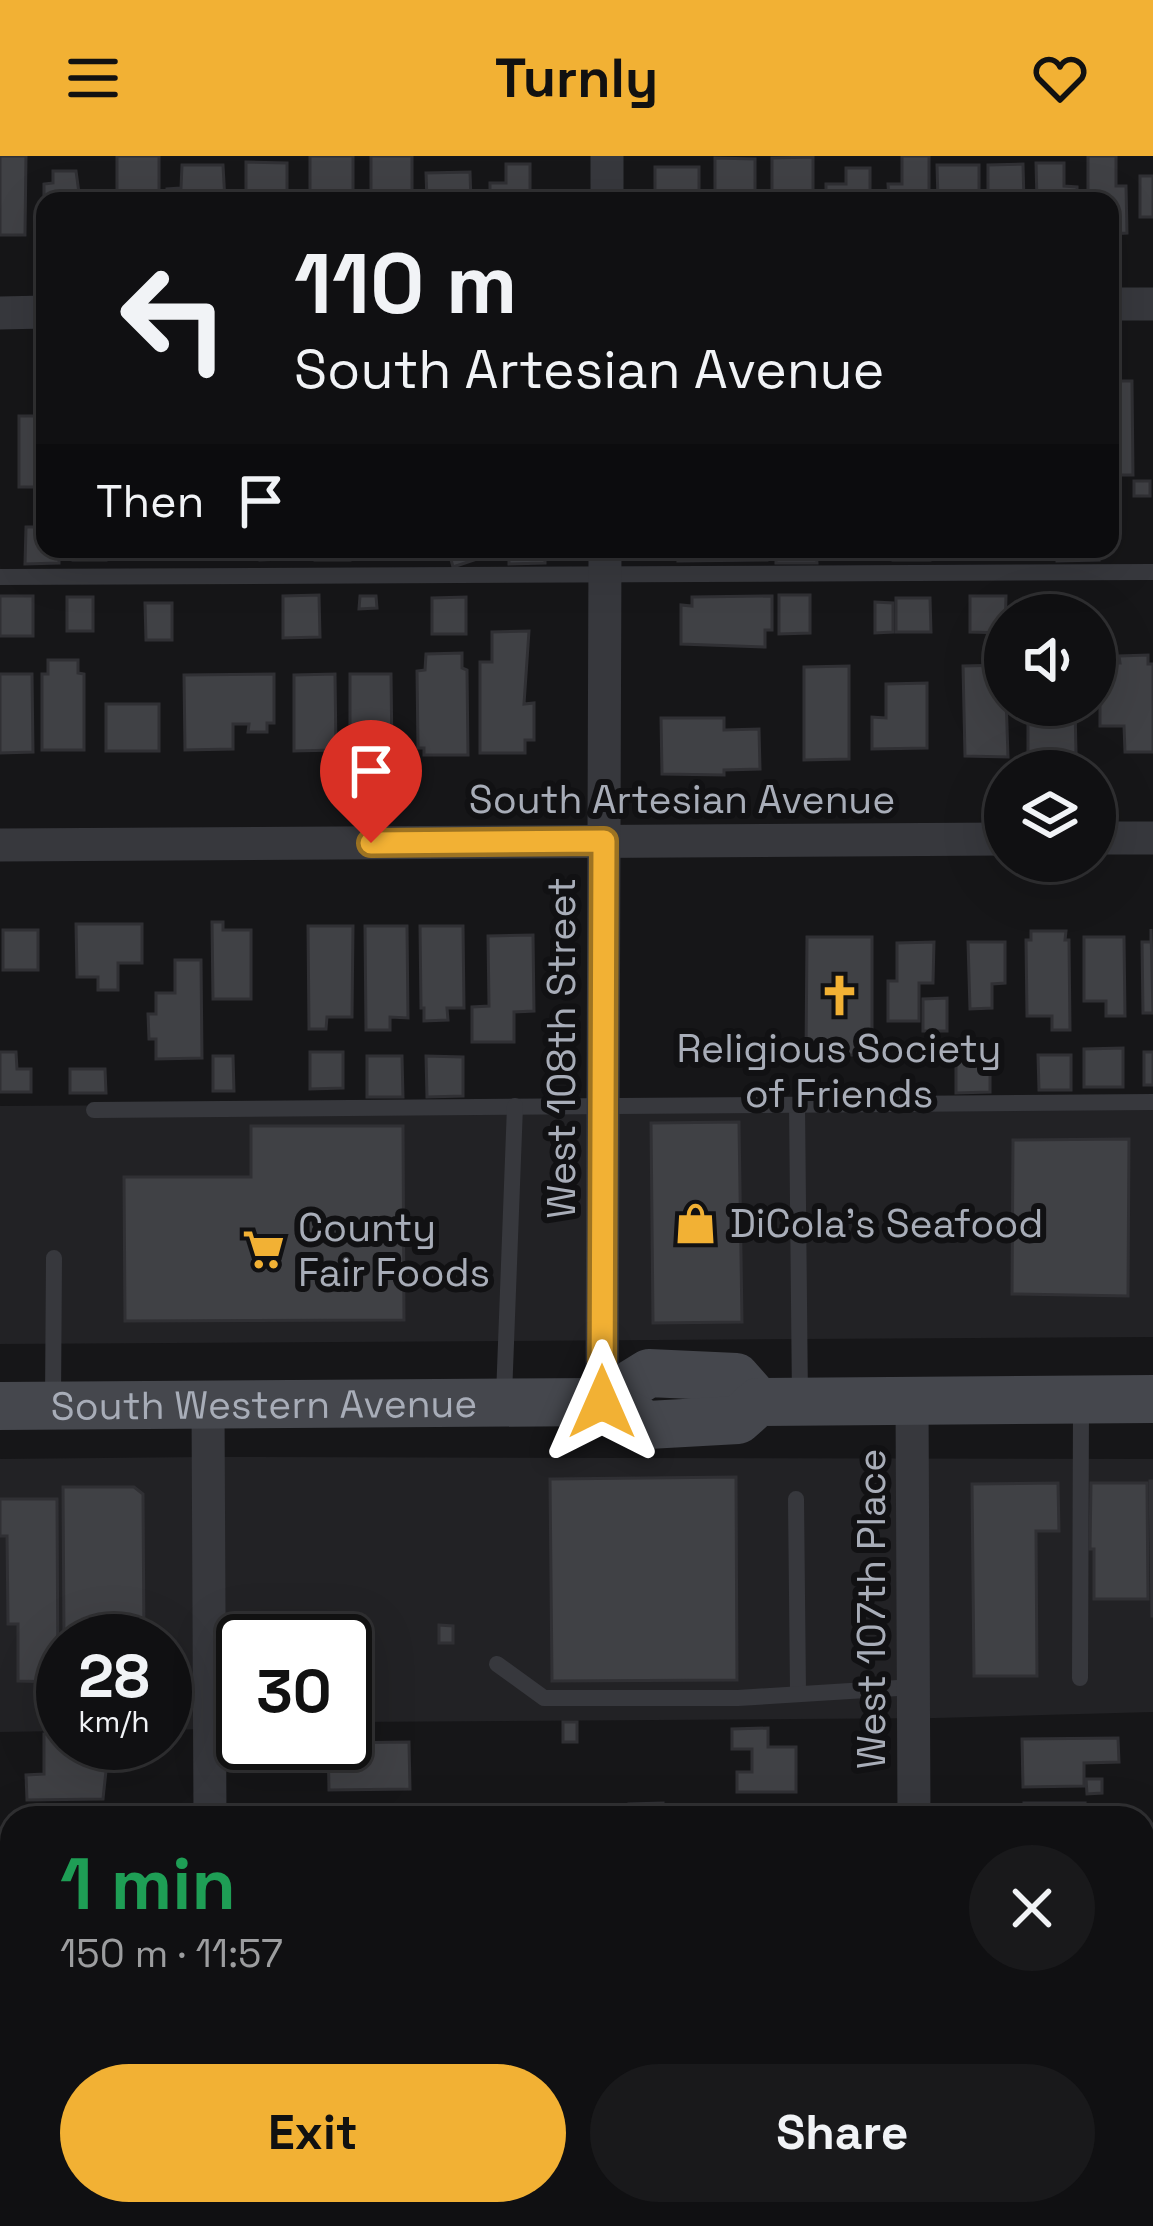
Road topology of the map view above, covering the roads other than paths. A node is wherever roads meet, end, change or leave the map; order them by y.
1 (607, 156) edge
2 (607, 192) edge
3 (1119, 304) edge
4 (1153, 304) edge
5 (36, 312) edge
6 (0, 313) edge
7 (605, 562) edge
8 (1153, 572) edge
9 (0, 577) edge
10 (1116, 838) edge
11 (1153, 838) edge
12 (984, 839) edge
13 (604, 841) junction
14 (0, 845) edge
15 (1153, 1102) edge
16 (796, 1105) junction
17 (515, 1106) junction
18 (602, 1106) junction
19 (94, 1110) dead end
20 (54, 1258) dead end
21 (1153, 1399) edge
22 (911, 1400) junction
23 (1081, 1400) junction
24 (779, 1401) junction
25 (602, 1402) junction
26 (504, 1403) junction
27 (208, 1405) junction
28 (0, 1406) edge
29 (53, 1406) junction
30 (796, 1499) dead end
31 (496, 1664) dead end
32 (1080, 1678) dead end
33 (914, 1687) junction
34 (798, 1691) junction
35 (210, 1806) edge
36 (914, 1806) edge

1 - 2 street
3 - 4 street
5 - 6 street
7 - 8 lane
7 - 9 lane
7 - 13 street, West 108th Street
10 - 11 street
12 - 13 street, South Artesian Avenue
13 - 14 street, South Artesian Avenue
13 - 18 street, West 108th Street
15 - 16 lane
16 - 18 lane
16 - 24 lane
17 - 18 lane
17 - 19 lane
17 - 26 lane
18 - 25 street, West 108th Street
20 - 29 lane
21 - 23 main road, South Western Avenue
22 - 23 main road, South Western Avenue
22 - 24 main road, South Western Avenue
22 - 33 street, West 107th Place
23 - 32 lane
24 - 25 main road, South Western Avenue
25 - 26 main road, South Western Avenue
26 - 27 main road, South Western Avenue
27 - 29 main road, South Western Avenue
27 - 35 street
28 - 29 main road, South Western Avenue
30 - 34 lane
31 - 34 lane
33 - 34 lane
33 - 36 street, West 107th Place

